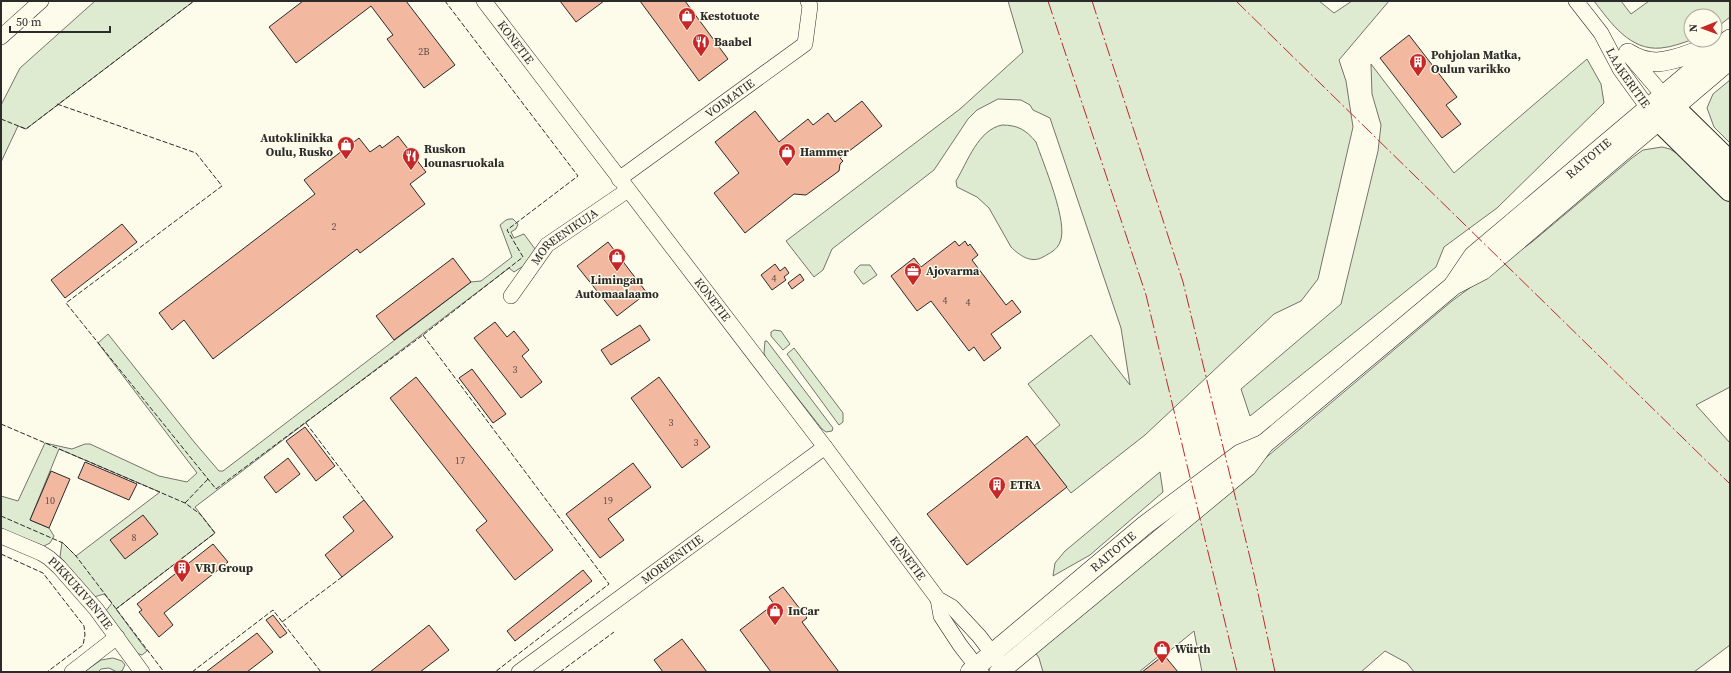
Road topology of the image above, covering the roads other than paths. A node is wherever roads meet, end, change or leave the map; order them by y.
1 (41, 1) edge
2 (484, 1) edge
3 (808, 1) edge
4 (1576, 1) edge
5 (1601, 33) junction
6 (1730, 34) edge
7 (1, 37) edge
8 (1730, 38) edge
9 (1628, 53) junction
10 (1730, 60) edge
11 (1661, 108) junction
12 (1730, 163) edge
13 (624, 184) junction
14 (1730, 190) edge
15 (512, 296) dead end
16 (1264, 444) junction
17 (824, 447) junction
18 (1, 536) edge
19 (938, 599) junction
20 (117, 637) junction
21 (992, 653) junction
22 (976, 670) edge
23 (1003, 671) edge
24 (72, 672) edge
25 (142, 672) edge
26 (519, 672) edge

1 - 7 street
2 - 13 street, KONETIE
3 - 13 street, VOIMATIE
4 - 5 street, LAAKERITIE
5 - 9 street, LAAKERITIE
5 - 11 street, LAAKERITIE
6 - 9 main road
8 - 11 main road, RAITOTIE
9 - 11 street, LAAKERITIE
10 - 11 main road, RAITOTIE
11 - 12 highway
11 - 14 highway
11 - 16 main road, RAITOTIE
13 - 15 street, MOREENIKUJA
13 - 17 street, KONETIE
16 - 21 main road, RAITOTIE
16 - 23 main road, RAITOTIE
17 - 19 street, KONETIE
17 - 26 street, MOREENITIE
18 - 20 street, PIKKUKIVENTIE
19 - 21 street, KONETIE
19 - 22 street, KONETIE
20 - 24 street
20 - 25 street, PIKKUKIVENTIE
21 - 22 main road, RAITOTIE
21 - 23 street, KONETIE

